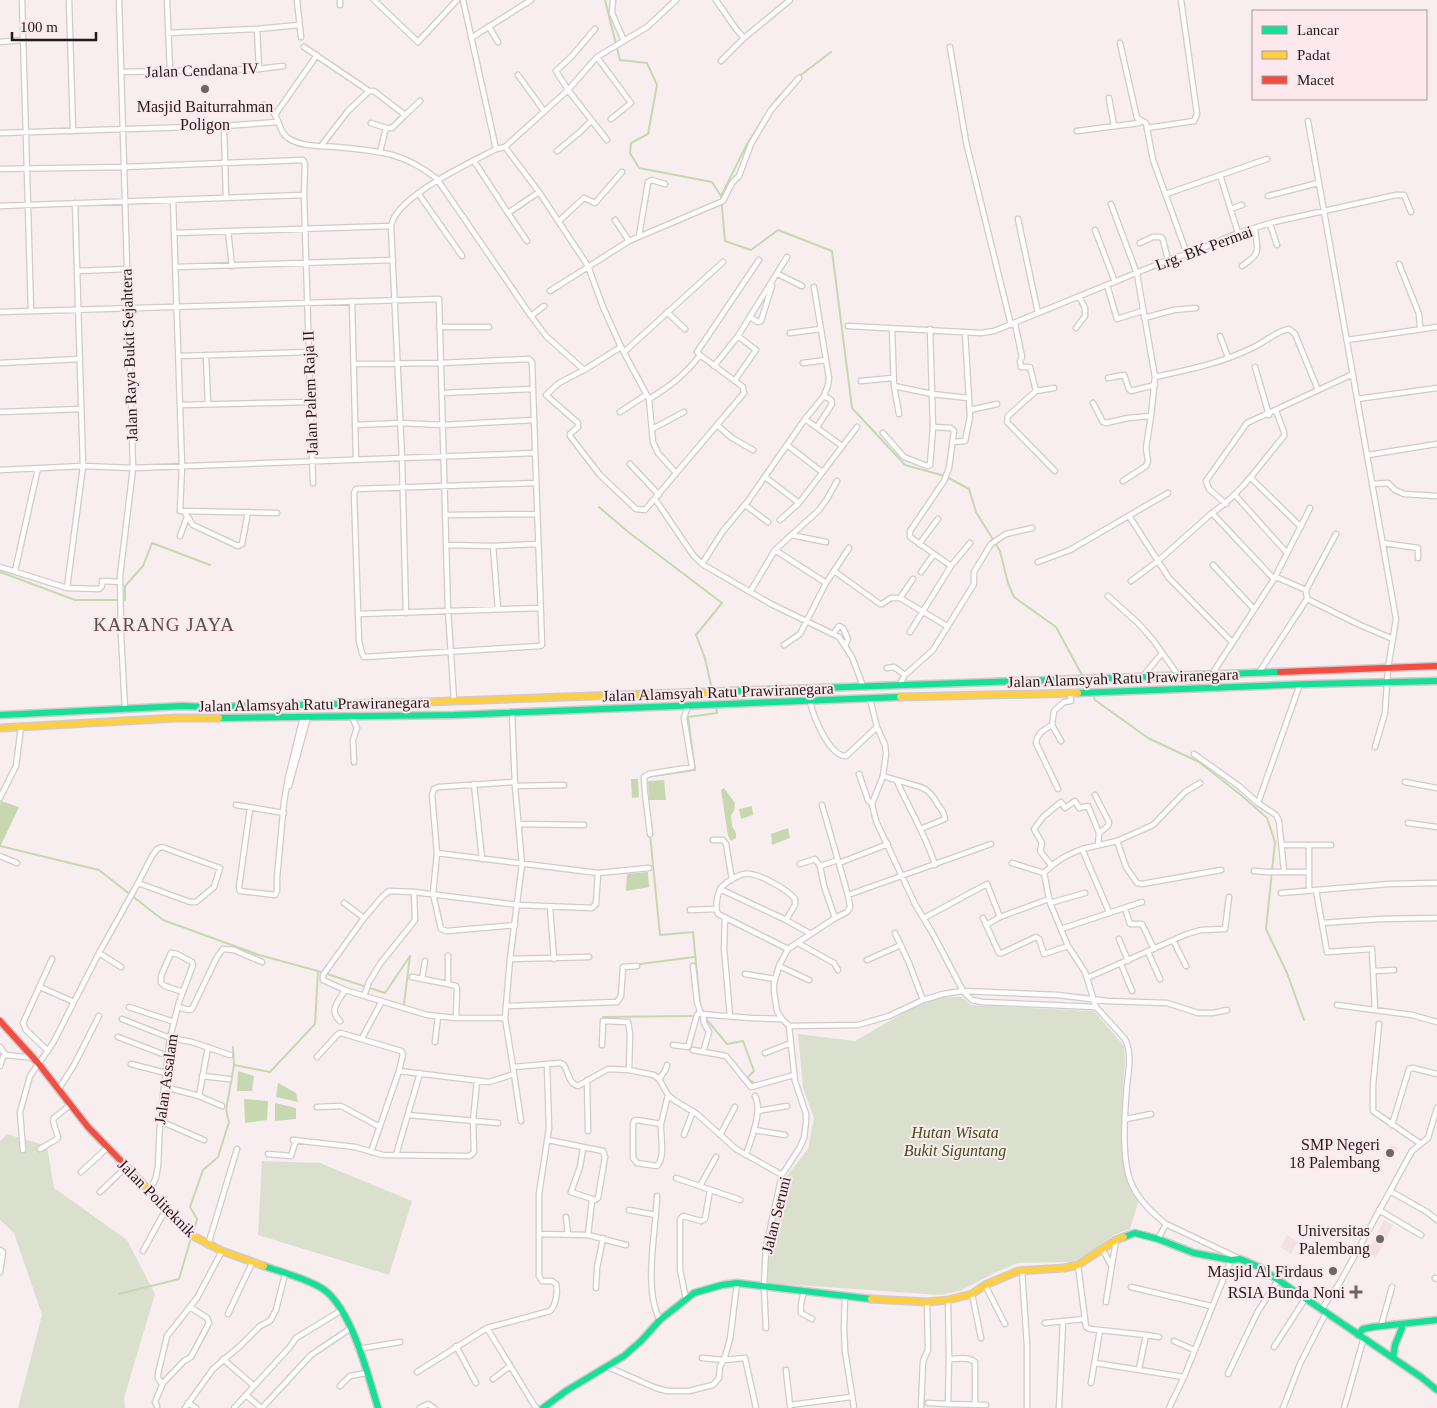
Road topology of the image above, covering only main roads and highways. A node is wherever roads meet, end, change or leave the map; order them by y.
1 (1437, 666) edge
2 (1437, 681) edge
3 (316, 704) junction
4 (0, 716) edge
5 (309, 717) junction
6 (0, 728) edge
7 (0, 1022) edge
8 (1437, 1320) edge
9 (1437, 1325) edge
10 (1402, 1328) junction
11 (1361, 1336) junction
12 (1393, 1358) junction
13 (1437, 1390) edge
14 (546, 1407) edge
15 (378, 1408) edge

1 - 3 main road, Jalan Alamsyah Ratu Prawiranegara
2 - 5 main road, Jalan Alamsyah Ratu Prawiranegara
3 - 4 main road, Jalan Alamsyah Ratu Prawiranegara
3 - 5 main road
5 - 6 main road, Jalan Alamsyah Ratu Prawiranegara
7 - 15 main road, Jalan Politeknik
8 - 11 main road
9 - 10 main road
10 - 11 main road
10 - 12 main road
11 - 12 main road
11 - 14 main road
12 - 13 main road

